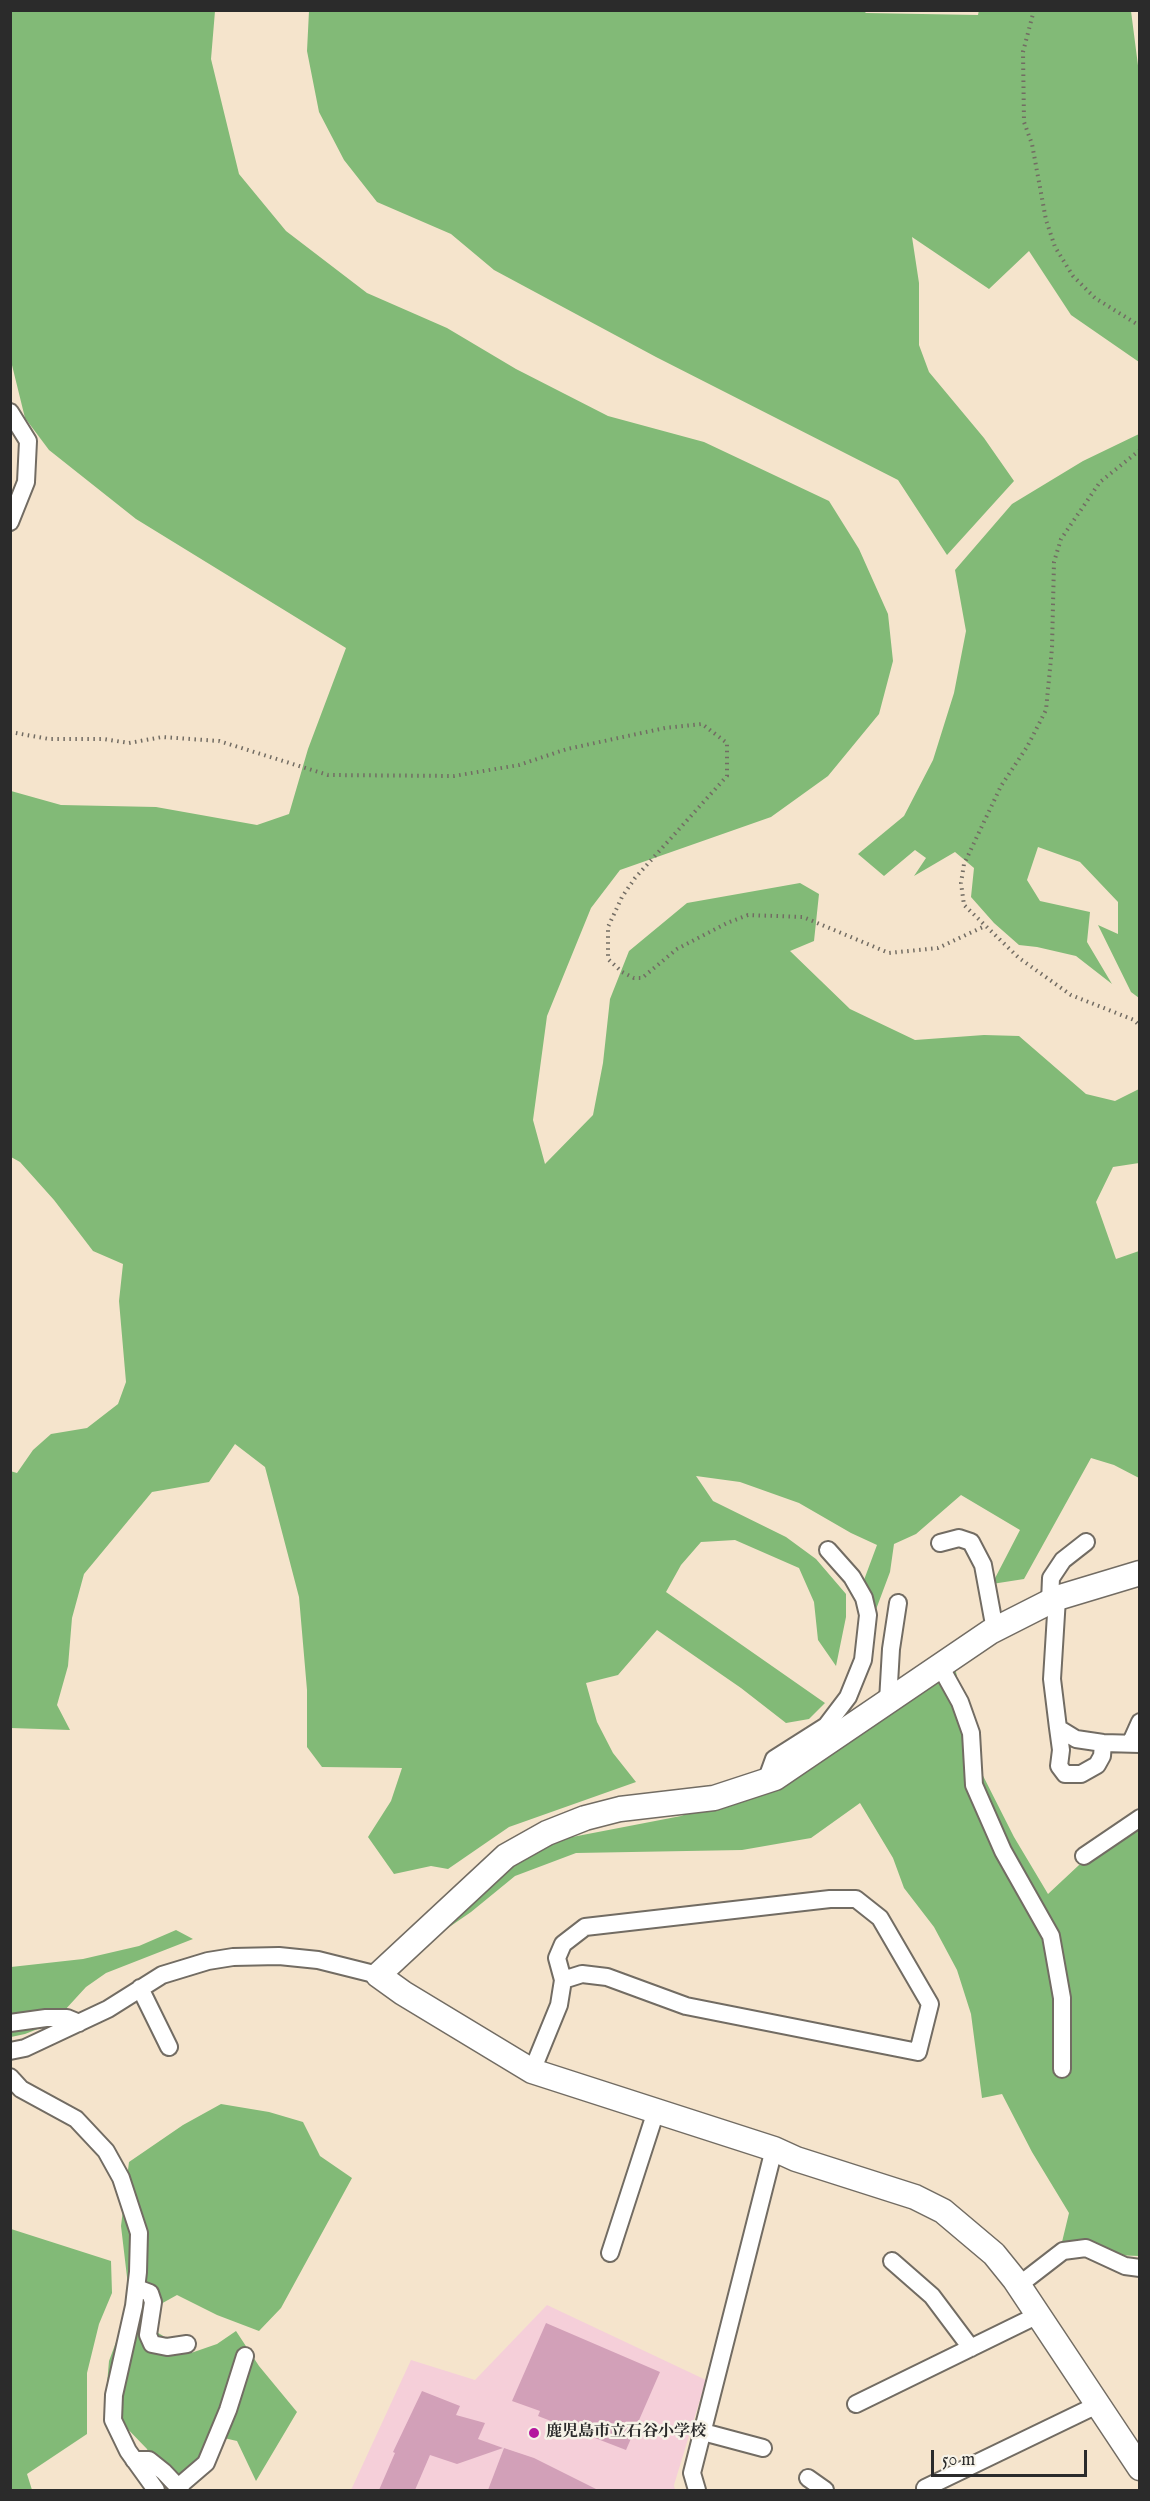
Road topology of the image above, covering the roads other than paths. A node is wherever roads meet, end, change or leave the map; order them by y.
1 (10, 412) edge
2 (10, 522) edge
3 (1086, 1542) dead end
4 (940, 1543) dead end
5 (828, 1550) dead end
6 (1140, 1573) edge
7 (1053, 1600) junction
8 (898, 1603) dead end
9 (995, 1630) junction
10 (940, 1666) junction
11 (888, 1701) junction
12 (1140, 1722) edge
13 (1058, 1728) junction
14 (1103, 1743) junction
15 (1135, 1743) edge
16 (766, 1781) junction
17 (1140, 1818) edge
18 (1084, 1856) dead end
19 (378, 1975) junction
20 (563, 1980) junction
21 (140, 1988) junction
22 (10, 2022) edge
23 (79, 2023) junction
24 (170, 2047) dead end
25 (10, 2051) edge
26 (1062, 2069) dead end
27 (532, 2071) junction
28 (10, 2077) edge
29 (656, 2111) junction
30 (774, 2149) junction
31 (610, 2253) dead end
32 (892, 2261) dead end
33 (1140, 2268) edge
34 (1019, 2285) junction
35 (137, 2288) junction
36 (1038, 2315) junction
37 (187, 2344) dead end
38 (971, 2348) junction
39 (244, 2356) dead end
40 (856, 2404) dead end
41 (1097, 2405) junction
42 (703, 2432) junction
43 (762, 2448) dead end
44 (134, 2460) junction
45 (1140, 2468) edge
46 (808, 2478) dead end
47 (925, 2488) dead end
48 (180, 2489) edge
49 (156, 2490) edge
50 (697, 2490) edge
51 (825, 2490) edge

1 - 2 street
3 - 7 street
4 - 9 street
5 - 16 street
6 - 7 street
7 - 9 street
7 - 13 street
8 - 11 street
9 - 10 street
10 - 11 street
10 - 26 street
11 - 16 street
12 - 15 street
13 - 14 street
13 - 14 street
14 - 15 street
16 - 19 street
17 - 18 street
19 - 21 street
19 - 27 street
20 - 20 street
20 - 27 street
21 - 23 street
21 - 24 street
22 - 23 street
23 - 25 street
27 - 29 street
28 - 35 street
29 - 30 street
29 - 31 street
30 - 34 street
30 - 42 street
32 - 38 street
33 - 34 street
34 - 36 street
35 - 37 street
35 - 44 street
36 - 38 street
36 - 41 street
38 - 40 street
39 - 48 street
41 - 45 street
41 - 47 street
42 - 43 street
42 - 50 street
44 - 48 street
44 - 49 street
46 - 51 street

